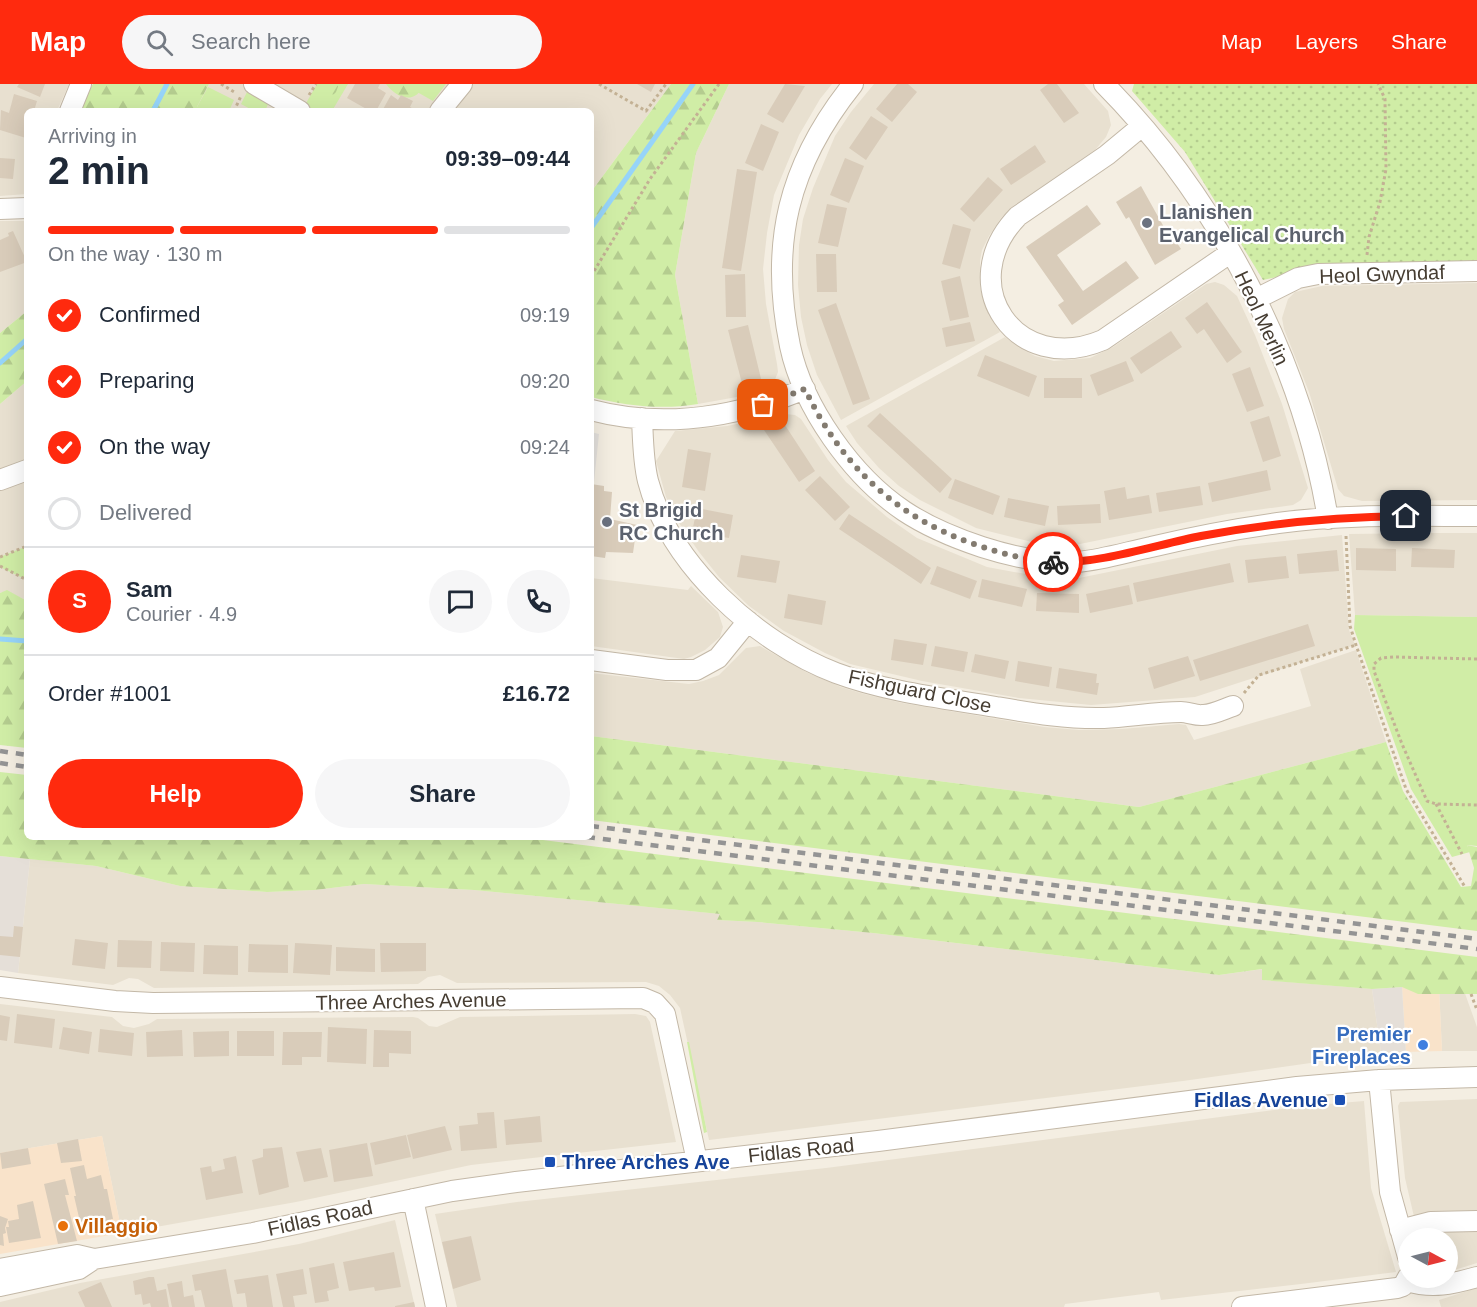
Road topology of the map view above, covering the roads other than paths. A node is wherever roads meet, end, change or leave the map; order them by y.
1 (81, 84) edge
2 (254, 84) edge
3 (462, 84) edge
4 (853, 84) edge
5 (1110, 86) edge
6 (71, 108) edge
7 (295, 108) edge
8 (442, 108) edge
9 (1142, 126) junction
10 (24, 208) edge
11 (0, 209) edge
12 (1230, 253) junction
13 (1477, 271) edge
14 (1256, 299) junction
15 (805, 389) junction
16 (594, 410) edge
17 (642, 418) junction
18 (24, 471) edge
19 (0, 480) edge
20 (1477, 516) edge
21 (1328, 519) junction
22 (748, 621) junction
23 (594, 660) edge
24 (1233, 706) road end
25 (0, 987) edge
26 (1477, 1077) edge
27 (1379, 1080) junction
28 (697, 1161) junction
29 (413, 1199) junction
30 (1477, 1221) edge
31 (1399, 1228) edge
32 (1408, 1228) edge
33 (94, 1259) junction
34 (0, 1269) edge
35 (1477, 1277) edge
36 (1458, 1282) edge
37 (0, 1286) edge
38 (1398, 1288) edge
39 (436, 1307) edge
40 (1242, 1307) edge

1 - 6 street
2 - 7 street
3 - 8 street
4 - 15 street
5 - 9 street, Heol Merlin
9 - 12 street, Heol Merlin
9 - 12 street
10 - 11 street
12 - 14 street, Heol Merlin
13 - 14 street, Heol Gwyndaf
14 - 21 street, Heol Merlin
15 - 17 street
15 - 21 street
16 - 17 street
17 - 22 street, Fishguard Close
18 - 19 street
20 - 21 street
22 - 23 street
22 - 24 street, Fishguard Close
25 - 28 street, Three Arches Avenue
26 - 27 street, Fidlas Road
27 - 28 street, Fidlas Road
27 - 31 street
28 - 29 street, Fidlas Road
29 - 33 street, Fidlas Road
29 - 39 street
30 - 32 street
33 - 34 street, Fidlas Road
33 - 37 street, Fidlas Road
35 - 36 street
38 - 40 street

